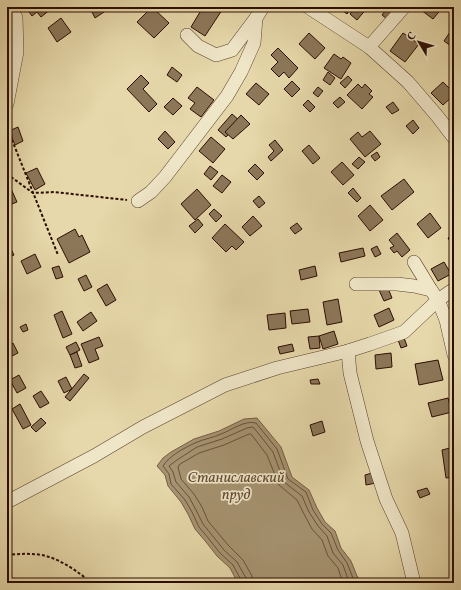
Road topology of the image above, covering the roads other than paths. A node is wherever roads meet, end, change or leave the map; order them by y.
1 (11, 7) edge
2 (263, 7) edge
3 (308, 7) edge
4 (404, 7) edge
5 (256, 18) junction
6 (187, 35) dead end
7 (370, 47) junction
8 (7, 104) edge
9 (454, 138) edge
10 (138, 200) road end
11 (414, 262) dead end
12 (356, 284) dead end
13 (454, 289) edge
14 (435, 295) junction
15 (348, 351) junction
16 (454, 355) edge
17 (7, 502) edge
18 (414, 583) edge

1 - 8 street
2 - 5 street
3 - 7 street
4 - 7 street
5 - 6 street
5 - 10 street
7 - 9 street
11 - 14 street
12 - 14 street
13 - 14 street
14 - 15 street
14 - 16 street
15 - 17 street
15 - 18 street

